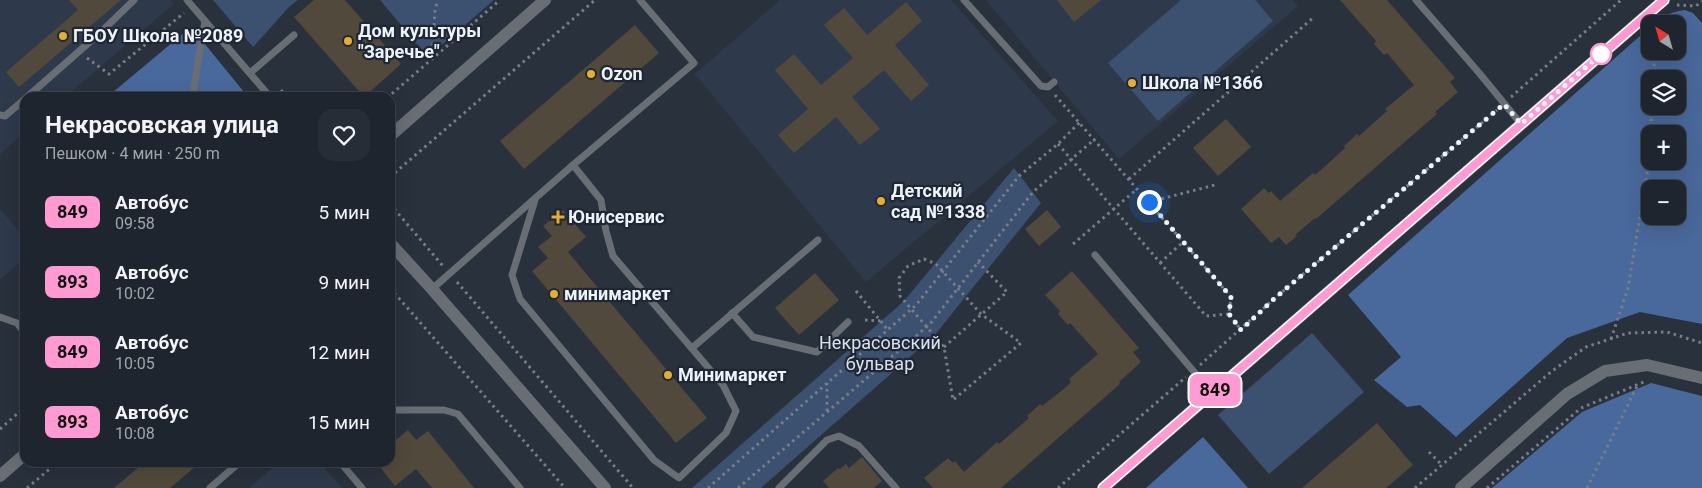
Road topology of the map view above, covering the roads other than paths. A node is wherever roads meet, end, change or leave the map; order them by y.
1 (134, 0) edge
2 (188, 0) edge
3 (545, 0) edge
4 (640, 0) edge
5 (964, 0) edge
6 (1416, 0) edge
7 (1668, 3) edge
8 (205, 21) junction
9 (294, 35) dead end
10 (250, 73) junction
11 (1054, 82) dead end
12 (33, 92) edge
13 (193, 92) edge
14 (266, 92) edge
15 (20, 103) edge
16 (0, 115) edge
17 (1521, 124) junction
18 (395, 132) edge
19 (573, 166) junction
20 (535, 200) junction
21 (818, 240) dead end
22 (395, 248) edge
23 (1095, 255) dead end
24 (432, 289) junction
25 (732, 313) junction
26 (0, 318) edge
27 (848, 322) dead end
28 (20, 327) edge
29 (692, 348) junction
30 (1702, 378) edge
31 (1212, 393) junction
32 (395, 410) edge
33 (20, 458) edge
34 (234, 467) edge
35 (344, 467) edge
36 (0, 476) edge
37 (210, 488) edge
38 (362, 488) edge
39 (520, 488) edge
40 (605, 488) edge
41 (779, 488) edge
42 (896, 488) edge
43 (1103, 488) edge
44 (1461, 488) edge

1 - 12 lane
2 - 8 lane
3 - 18 street
4 - 19 lane
5 - 11 lane
6 - 17 lane
7 - 17 street
8 - 10 lane
8 - 13 lane
9 - 10 lane
10 - 14 lane
15 - 16 lane
17 - 31 street
19 - 20 lane
19 - 29 lane
20 - 24 lane
20 - 29 lane
21 - 25 lane
22 - 24 street
23 - 31 lane
24 - 40 street
25 - 27 lane
25 - 29 lane
26 - 28 lane
30 - 44 street
31 - 43 street
32 - 39 lane
33 - 36 street
34 - 37 lane
35 - 38 lane
41 - 42 lane

